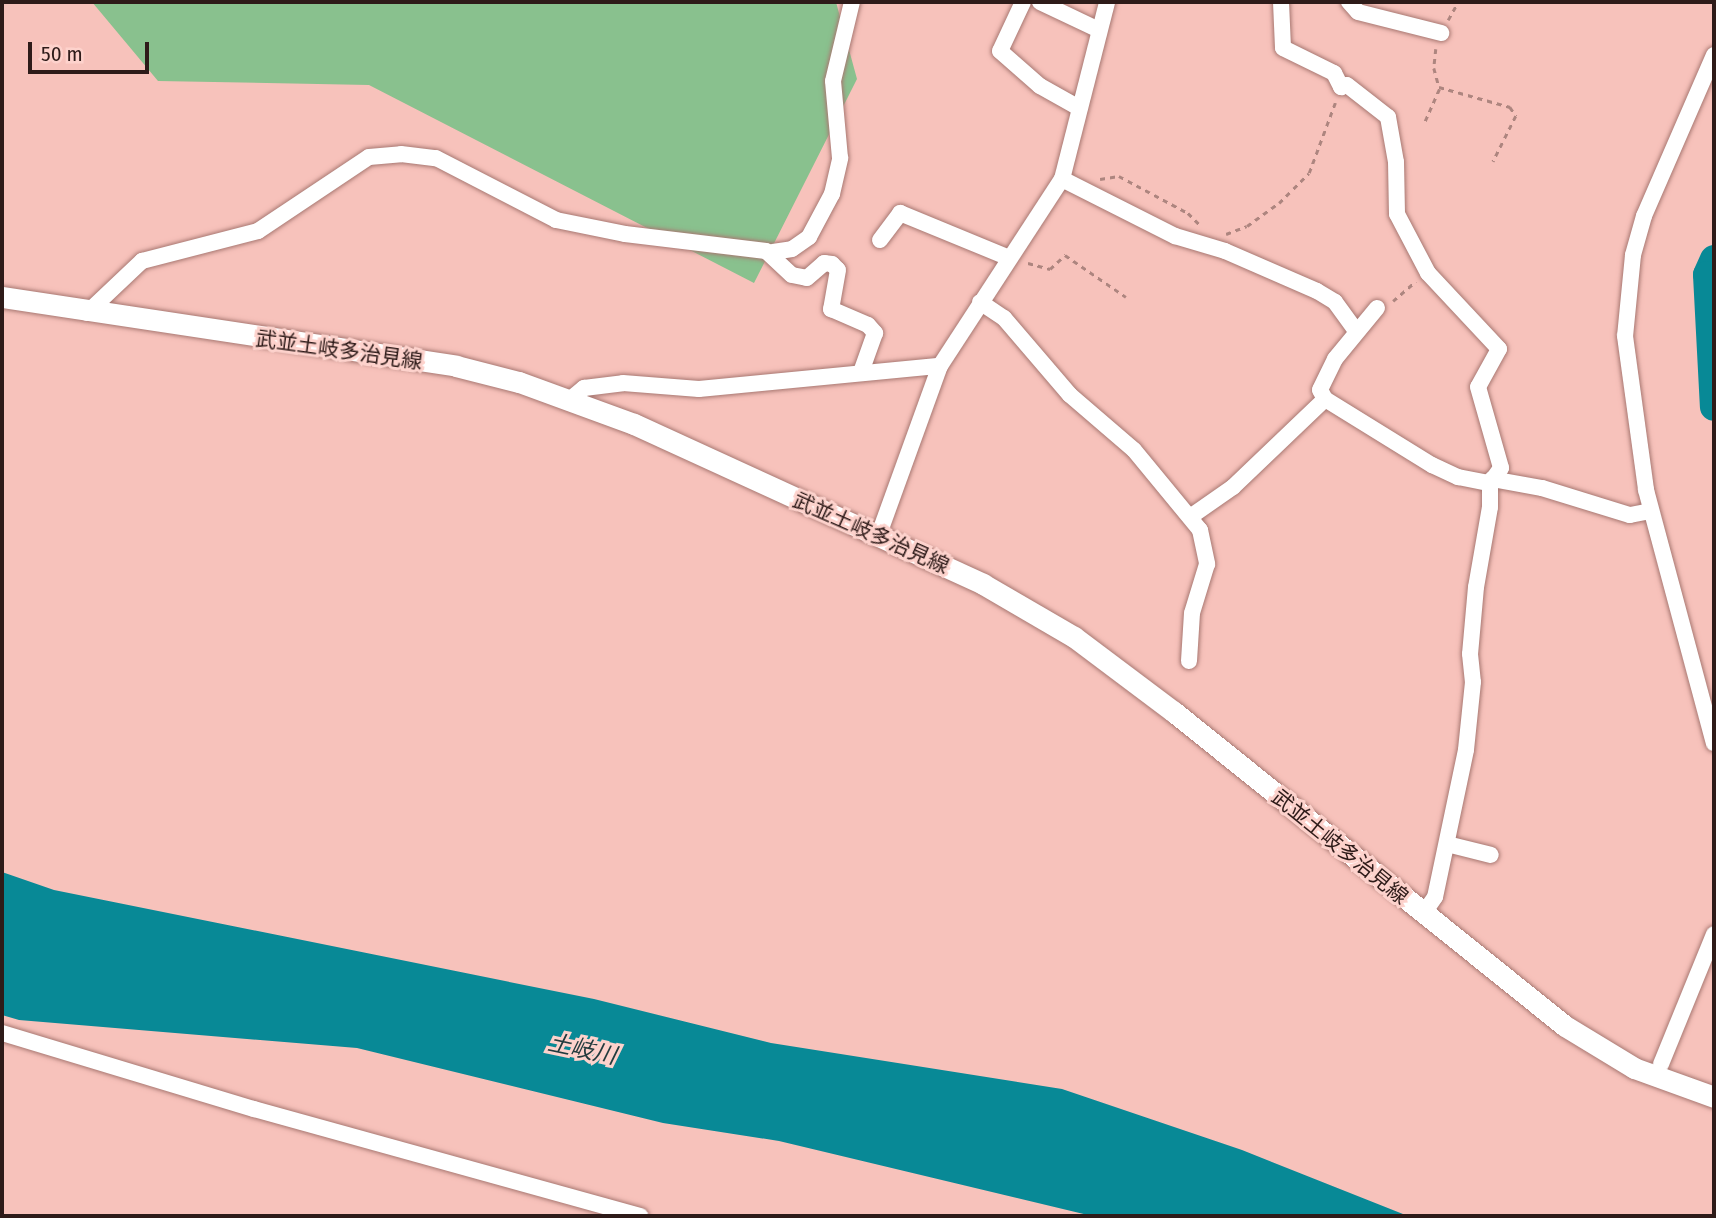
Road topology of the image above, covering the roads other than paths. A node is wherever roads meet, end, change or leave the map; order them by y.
1 (852, 2) edge
2 (1023, 2) edge
3 (1040, 2) edge
4 (1107, 2) edge
5 (1281, 2) edge
6 (1349, 2) edge
7 (1099, 30) junction
8 (1441, 33) road end
9 (1714, 54) edge
10 (1079, 108) junction
11 (1062, 179) junction
12 (880, 240) dead end
13 (773, 252) junction
14 (1009, 257) junction
15 (3, 300) edge
16 (980, 302) junction
17 (1377, 308) road end
18 (88, 313) junction
19 (1355, 330) junction
20 (940, 366) junction
21 (861, 372) junction
22 (572, 398) junction
23 (1325, 400) junction
24 (1491, 481) junction
25 (1651, 511) junction
26 (1190, 517) junction
27 (878, 537) junction
28 (1189, 661) dead end
29 (1714, 743) edge
30 (1447, 844) junction
31 (1491, 855) dead end
32 (1423, 914) junction
33 (1714, 934) edge
34 (2, 1033) edge
35 (1667, 1071) junction
36 (1714, 1083) edge
37 (1714, 1097) edge
38 (640, 1216) edge

1 - 13 street
2 - 10 street
3 - 7 street
4 - 7 street
5 - 24 street
6 - 8 street
7 - 10 street
9 - 25 street
10 - 11 street
11 - 14 street
11 - 19 street
12 - 14 street
13 - 18 street
13 - 21 street
14 - 16 street
15 - 18 main road, 武並土岐多治見線
16 - 20 street
16 - 26 street
17 - 19 street
18 - 22 main road, 武並土岐多治見線
19 - 23 street
20 - 21 street
20 - 27 street
21 - 22 street
22 - 27 main road, 武並土岐多治見線
23 - 24 street
23 - 26 street
24 - 25 street
24 - 30 street
25 - 29 street
26 - 28 street
27 - 32 main road, 武並土岐多治見線
30 - 31 street
30 - 32 street
32 - 35 main road, 武並土岐多治見線
33 - 35 street
34 - 38 street
35 - 36 main road, 武並土岐多治見線
35 - 37 main road, 武並土岐多治見線

